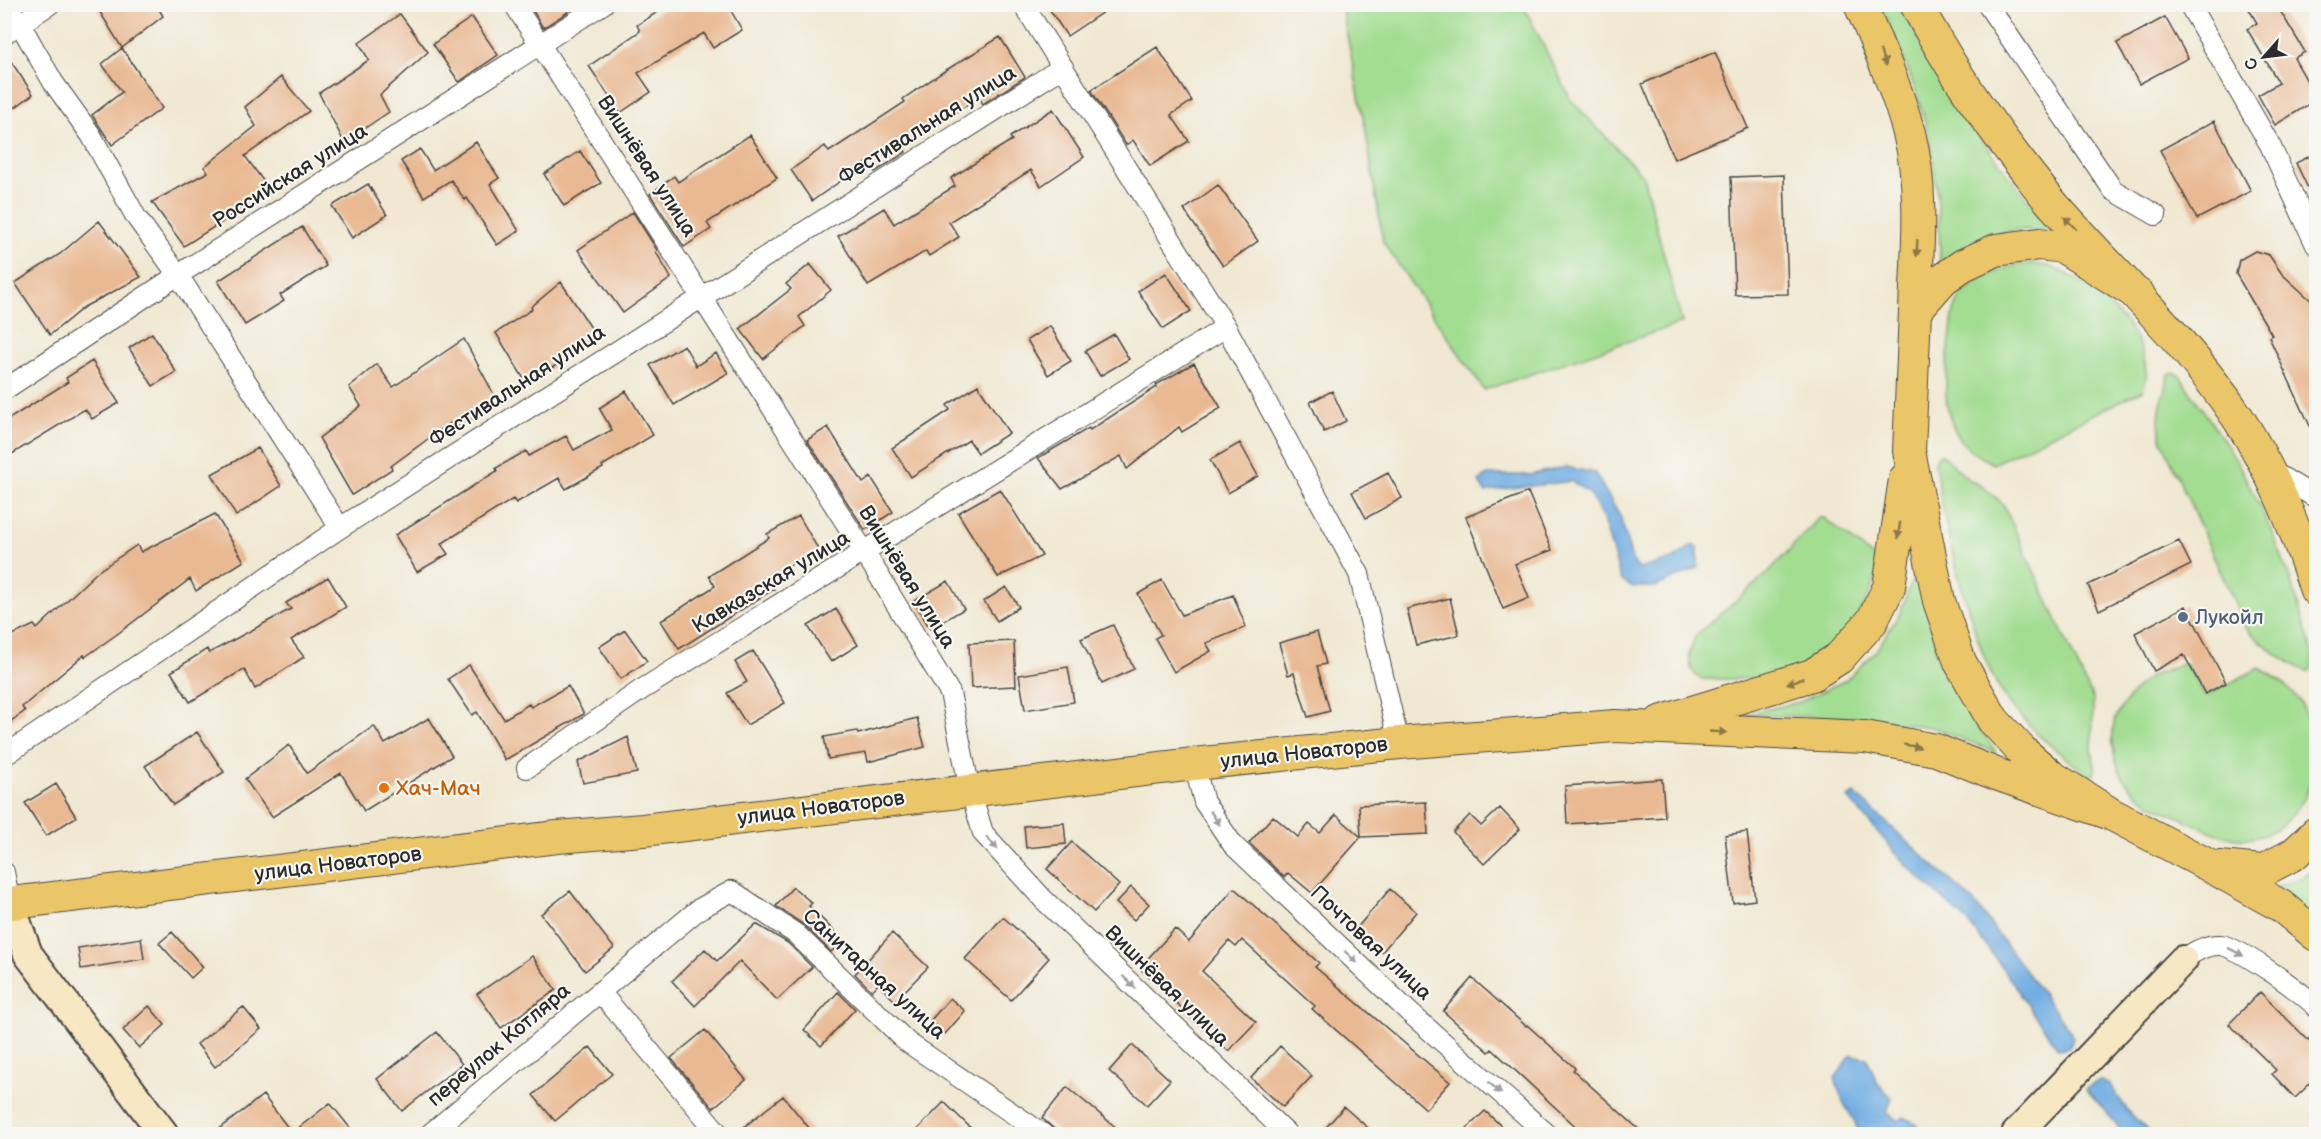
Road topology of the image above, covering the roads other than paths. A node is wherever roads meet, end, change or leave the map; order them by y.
1 (6, 4) edge
2 (50, 4) edge
3 (514, 4) edge
4 (603, 4) edge
5 (1023, 4) edge
6 (1860, 4) edge
7 (1916, 4) edge
8 (1987, 4) edge
9 (2189, 4) edge
10 (12, 29) edge
11 (540, 45) junction
12 (1063, 67) junction
13 (2156, 215) dead end
14 (2316, 245) edge
15 (178, 275) junction
16 (2139, 296) junction
17 (702, 297) junction
18 (1915, 310) junction
19 (1226, 327) junction
20 (4, 390) edge
21 (1909, 452) junction
22 (2270, 470) junction
23 (2316, 498) edge
24 (340, 528) junction
25 (865, 553) junction
26 (2316, 590) edge
27 (1639, 728) junction
28 (1400, 743) junction
29 (4, 756) edge
30 (1194, 764) junction
31 (527, 768) dead end
32 (970, 790) junction
33 (2111, 814) junction
34 (2316, 833) edge
35 (2210, 866) junction
36 (4, 872) edge
37 (732, 891) joint
38 (7, 904) edge
39 (2316, 935) edge
40 (2183, 960) joint
41 (600, 992) junction
42 (2316, 1006) edge
43 (2018, 1133) edge
44 (164, 1134) edge
45 (430, 1134) edge
46 (719, 1134) edge
47 (1043, 1134) edge
48 (1287, 1134) edge
49 (1547, 1134) edge

1 - 10 street
2 - 10 street
3 - 11 street, Вишнёвая улица
4 - 11 street, Российская улица
5 - 12 street
6 -> 18 main road
16 -> 7 main road
8 - 13 street
9 - 14 street
10 - 15 street
11 - 15 street, Российская улица
11 - 17 street, Вишнёвая улица
12 - 17 street, Фестивальная улица
12 - 19 street
15 - 20 street, Российская улица
15 - 24 street
16 - 18 main road
16 - 22 main road
17 - 24 street, Фестивальная улица
17 - 25 street, Вишнёвая улица
18 - 21 main road
19 - 25 street, Кавказская улица
19 - 28 street
21 -> 27 main road
21 - 33 main road
22 - 23 street
22 - 26 main road
24 - 29 street, Фестивальная улица
25 - 31 street, Кавказская улица
25 - 32 street, Вишнёвая улица
27 - 28 main road, улица Новаторов
27 -> 33 main road, улица Новаторов
28 - 30 main road, улица Новаторов
30 - 32 main road, улица Новаторов
30 -> 49 street, Почтовая улица
32 - 38 main road, улица Новаторов
32 -> 48 street, Вишнёвая улица
33 - 35 main road
34 - 35 main road
35 - 39 main road
36 - 38 street
37 - 41 street, переулок Котляра
37 - 47 street, Санитарная улица
38 - 44 main road
40 -> 42 street
40 - 43 main road
41 - 45 street, переулок Котляра
41 - 46 street, переулок Котляра

